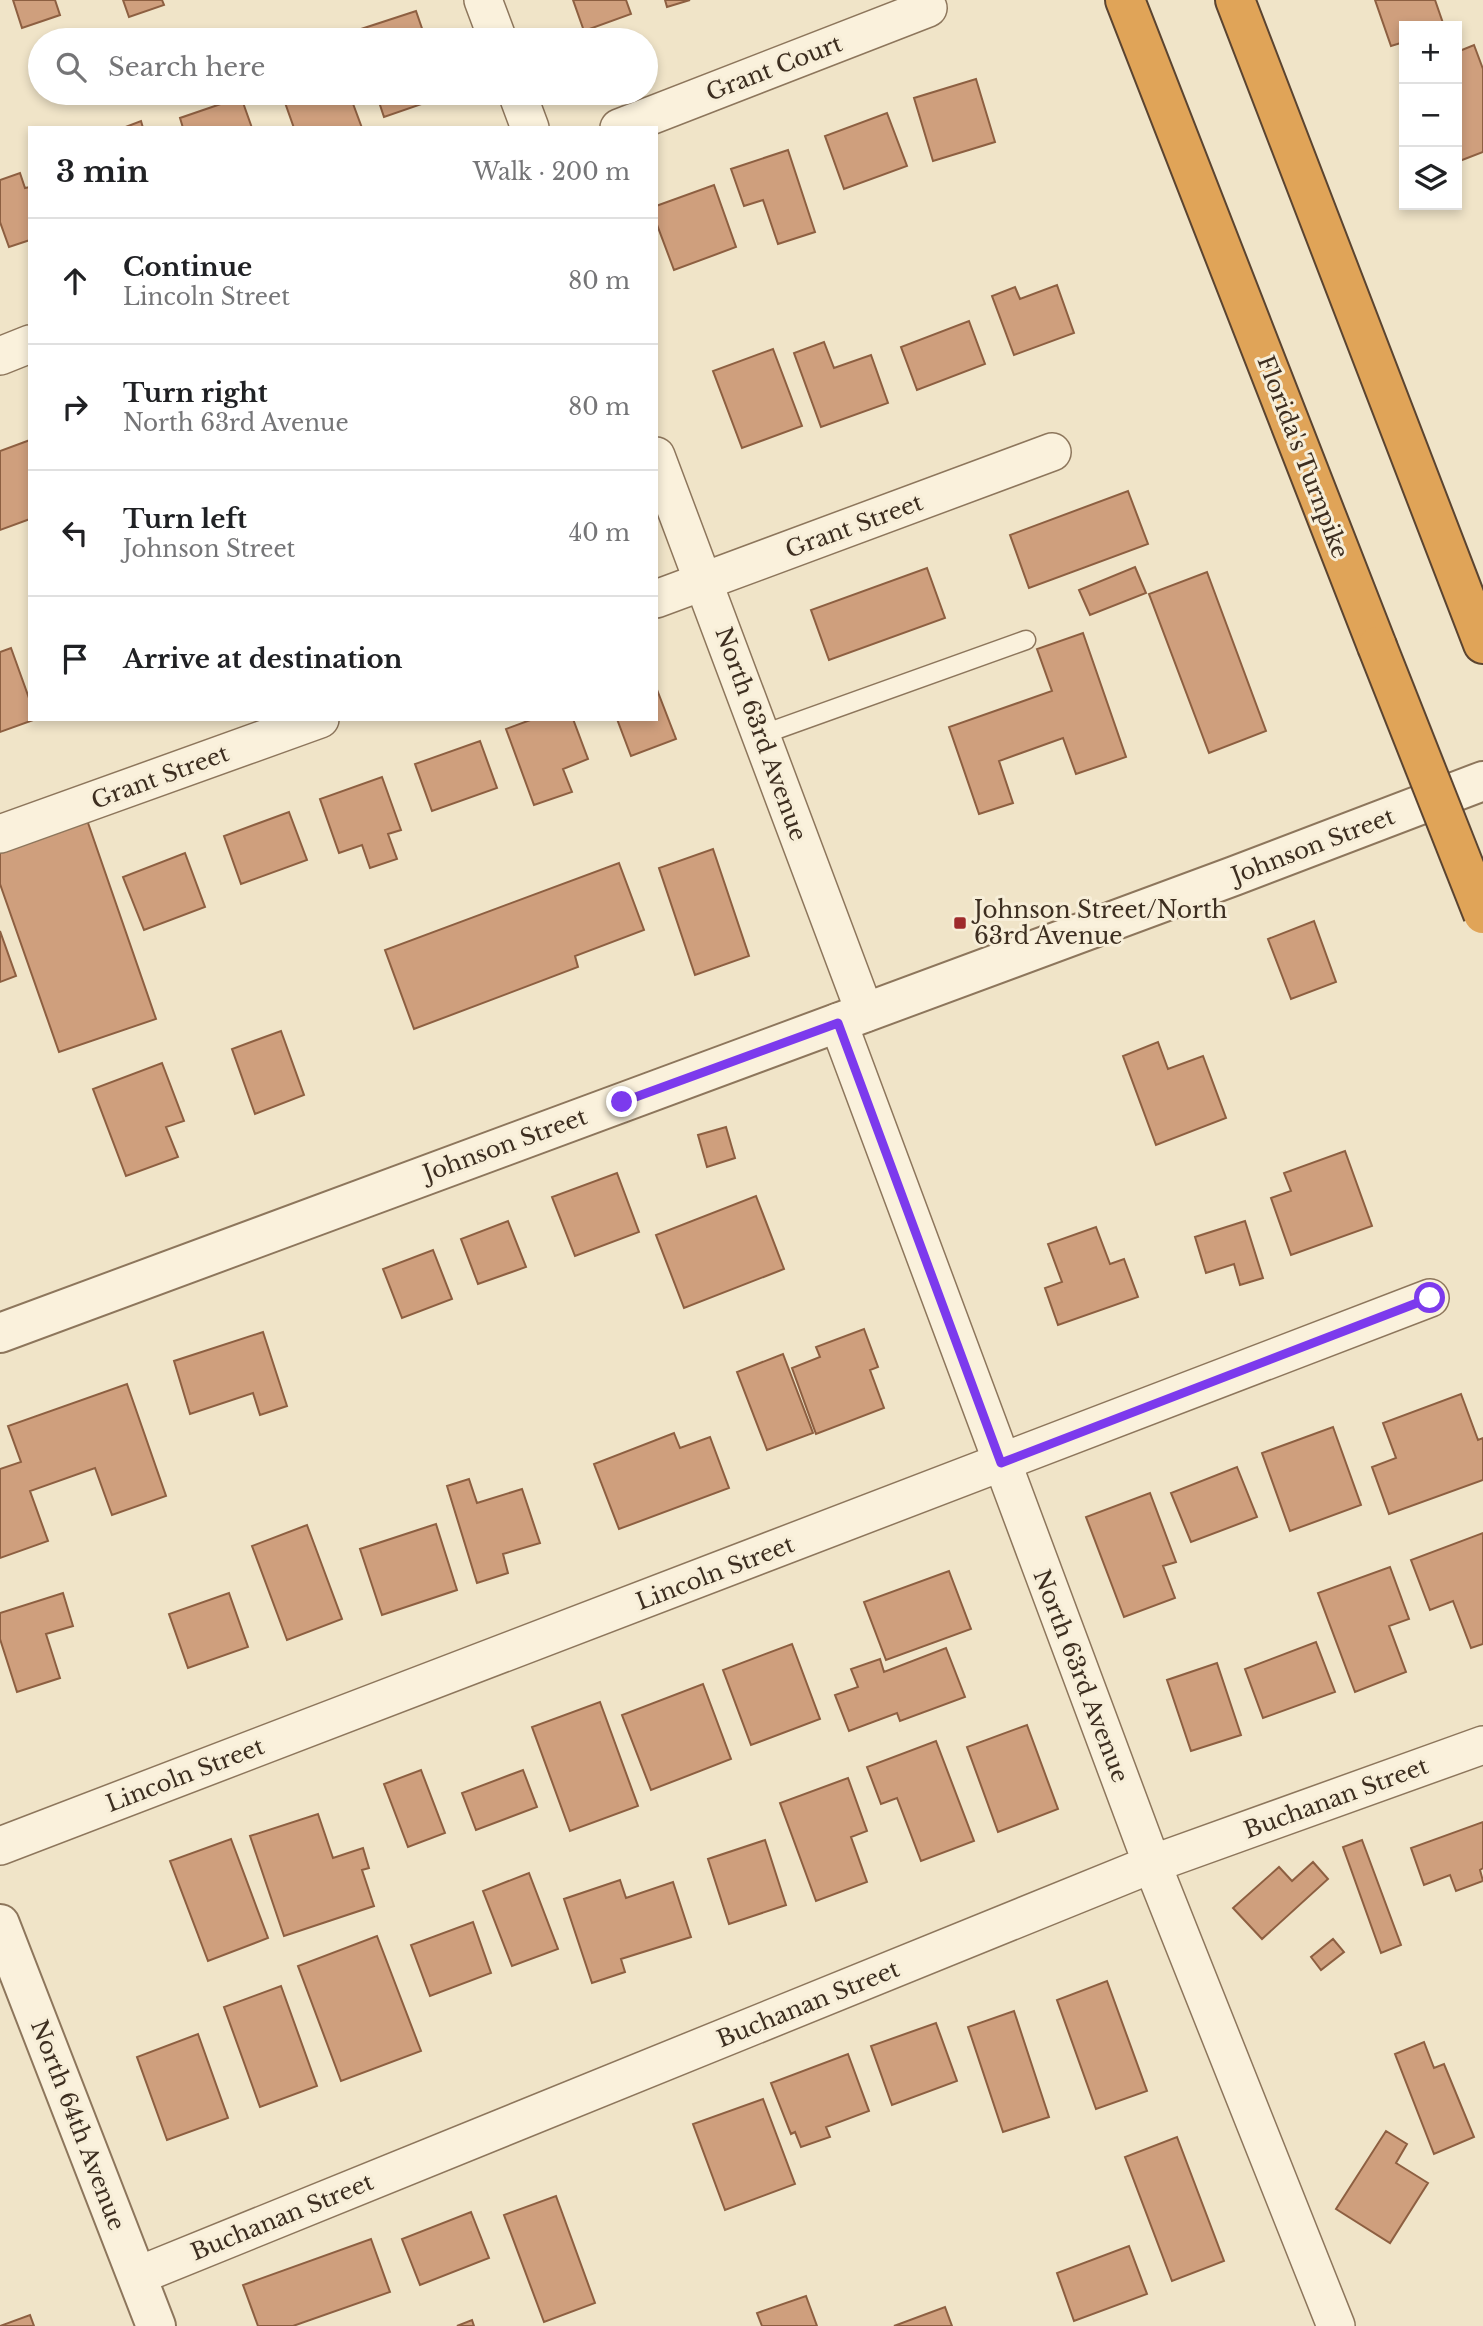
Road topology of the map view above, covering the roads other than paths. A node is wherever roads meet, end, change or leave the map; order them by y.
1 (482, 0) edge
2 (1125, 0) edge
3 (1235, 0) edge
4 (928, 8) dead end
5 (493, 28) edge
6 (521, 105) edge
7 (529, 126) edge
8 (624, 126) edge
9 (28, 345) edge
10 (0, 356) edge
11 (1052, 452) dead end
12 (658, 461) edge
13 (704, 582) junction
14 (658, 598) edge
15 (1480, 636) edge
16 (1026, 640) dead end
17 (314, 721) edge
18 (761, 735) junction
19 (1483, 781) edge
20 (0, 834) edge
21 (1483, 914) edge
22 (852, 1018) junction
23 (1430, 1298) dead end
24 (0, 1333) edge
25 (1001, 1463) junction
26 (1483, 1745) edge
27 (0, 1846) edge
28 (1152, 1864) junction
29 (0, 1924) edge
30 (138, 2276) junction
31 (1323, 2322) edge
32 (156, 2326) edge

1 - 5 street
2 - 21 highway, Florida's Turnpike, bridge
3 - 15 highway
4 - 8 street, Grant Court
6 - 7 street
9 - 10 street
11 - 13 street, Grant Street
12 - 13 street, North 63rd Avenue
13 - 14 street, Grant Street
13 - 18 street, North 63rd Avenue
16 - 18 lane
17 - 20 street, Grant Street
18 - 22 street, North 63rd Avenue
19 - 22 street, Johnson Street
22 - 24 street, Johnson Street
22 - 25 street, North 63rd Avenue
23 - 25 street, Lincoln Street
25 - 27 street, Lincoln Street
25 - 28 street, North 63rd Avenue
26 - 28 street, Buchanan Street
28 - 30 street, Buchanan Street
28 - 31 street, North 63rd Avenue
29 - 30 street, North 64th Avenue
30 - 32 street, North 64th Avenue

